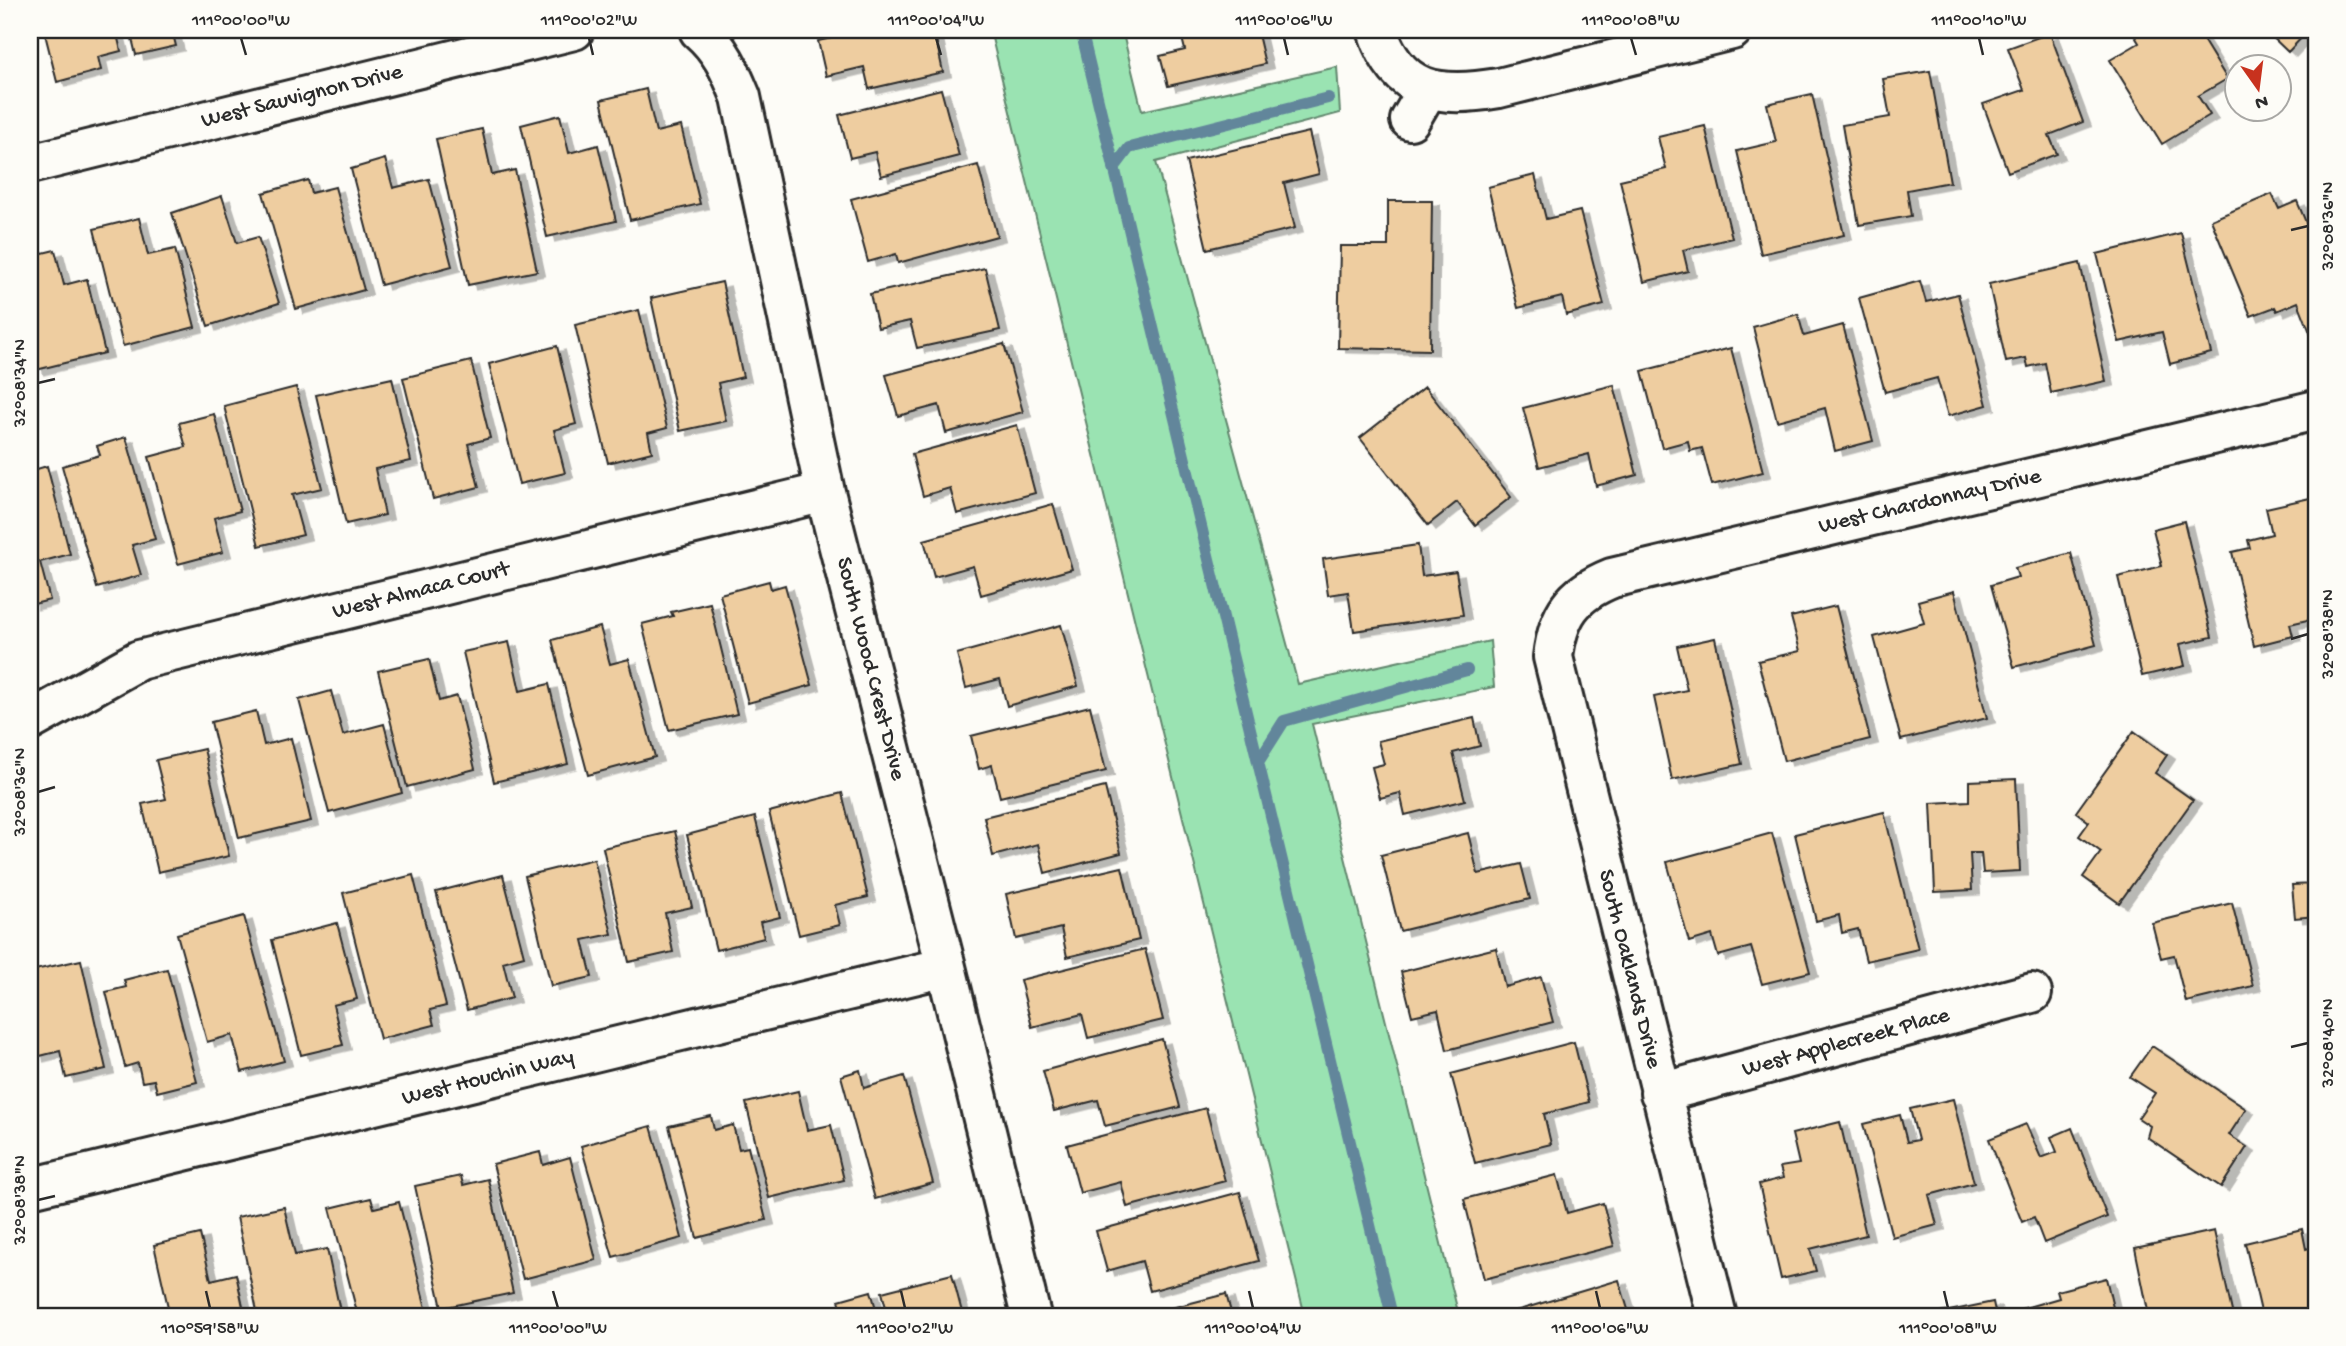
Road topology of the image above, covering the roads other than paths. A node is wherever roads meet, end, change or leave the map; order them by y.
1 (574, 30) edge
2 (699, 30) edge
3 (1377, 30) edge
4 (1732, 30) edge
5 (30, 164) edge
6 (2316, 410) edge
7 (825, 492) junction
8 (1548, 613) joint
9 (30, 721) edge
10 (946, 967) junction
11 (2032, 993) dead end
12 (1660, 1093) junction
13 (30, 1188) edge
14 (1031, 1316) edge
15 (1717, 1316) edge

1 - 5 street, West Sauvignon Drive
2 - 7 street, South Wood Crest Drive
3 - 4 street
6 - 8 street, West Chardonnay Drive
7 - 9 street, West Almaca Court
7 - 10 street, South Wood Crest Drive
8 - 12 street, South Oaklands Drive
10 - 13 street, West Houchin Way
10 - 14 street, South Wood Crest Drive
11 - 12 street, West Applecreek Place
12 - 15 street, South Oaklands Drive

